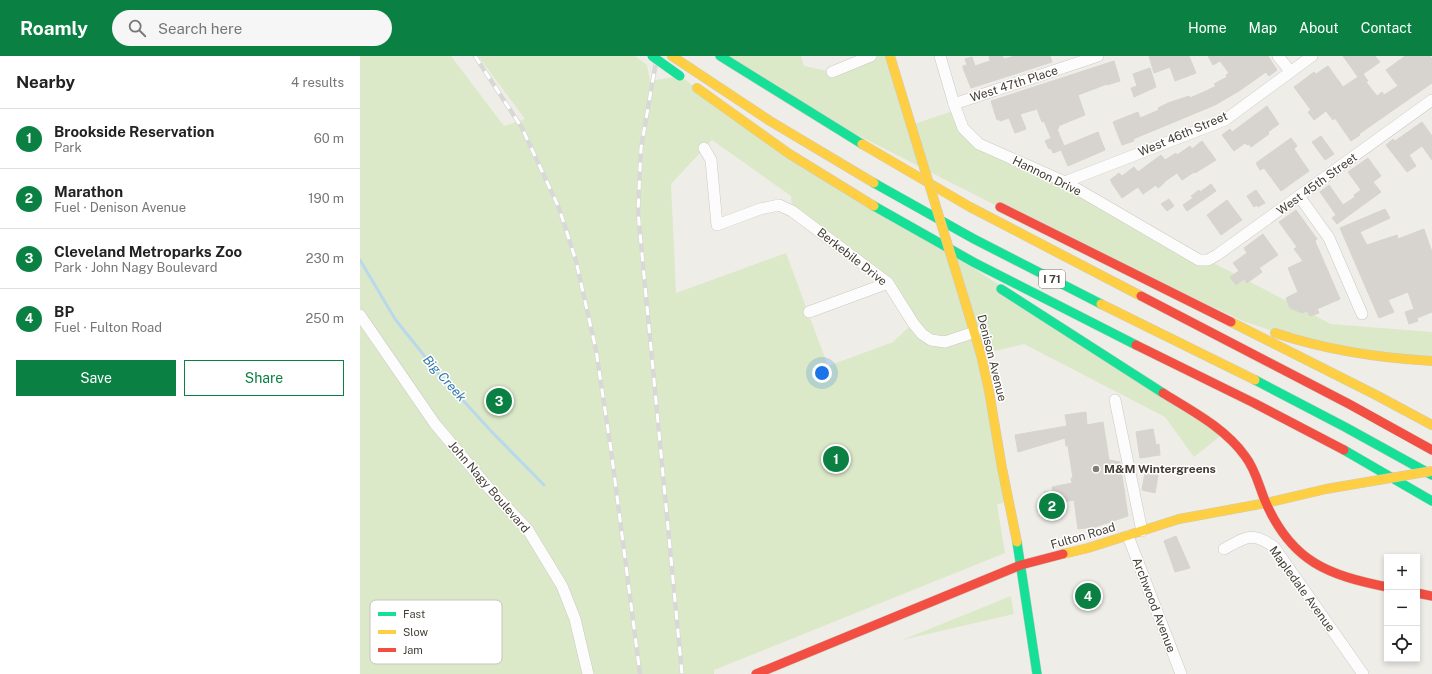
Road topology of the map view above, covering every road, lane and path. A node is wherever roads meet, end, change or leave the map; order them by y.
1 (652, 56) edge
2 (672, 56) edge
3 (720, 56) edge
4 (871, 56) edge
5 (890, 56) edge
6 (940, 56) edge
7 (1098, 56) edge
8 (1278, 56) edge
9 (1312, 56) edge
10 (1290, 71) junction
11 (832, 72) dead end
12 (776, 93) junction
13 (1432, 100) edge
14 (954, 104) junction
15 (704, 148) dead end
16 (937, 176) dead end
17 (1065, 182) junction
18 (1299, 196) junction
19 (991, 203) dead end
20 (914, 229) junction
21 (1199, 260) joint
22 (1136, 274) junction
23 (888, 283) junction
24 (809, 312) dead end
25 (1362, 314) dead end
26 (360, 315) edge
27 (975, 332) junction
28 (1432, 361) edge
29 (1115, 400) dead end
30 (1432, 425) edge
31 (1432, 450) edge
32 (1432, 471) edge
33 (1432, 476) edge
34 (1432, 501) edge
35 (1266, 502) junction
36 (1142, 531) junction
37 (1128, 536) junction
38 (1224, 549) dead end
39 (1021, 565) junction
40 (1384, 586) edge
41 (1420, 594) edge
42 (1432, 596) edge
43 (588, 674) edge
44 (756, 674) edge
45 (1037, 674) edge
46 (1181, 674) edge
47 (1363, 674) edge

1 - 20 main road, bridge
2 - 33 main road, I 71
3 - 12 main road, I 71
4 - 11 street
5 - 27 main road, Denison Avenue, bridge
6 - 14 street, Hannon Drive
7 - 14 street, West 47th Place
8 - 10 street
9 - 10 street, West 46th Street
10 - 17 street, West 46th Street
12 - 16 main road
12 - 31 main road, I 71
13 - 18 street, West 45th Street
14 - 17 street, Hannon Drive
15 - 23 street, Berkebile Drive
17 - 21 street, Hannon Drive
18 - 21 street, West 45th Street
18 - 25 street
19 - 22 main road
20 - 34 main road
20 - 35 main road
22 - 28 main road
22 - 30 main road
23 - 24 street
23 - 27 street, Berkebile Drive
26 - 43 street, John Nagy Boulevard
27 - 39 main road, Denison Avenue
29 - 36 street
32 - 35 main road, Fulton Road, bridge
35 - 36 main road, Fulton Road
35 - 40 main road
36 - 37 main road, Fulton Road
37 - 39 main road, Fulton Road
37 - 46 street, Archwood Avenue
38 - 47 street, Mapledale Avenue
39 - 44 main road, Fulton Road
39 - 45 main road, Denison Avenue
41 - 42 main road

